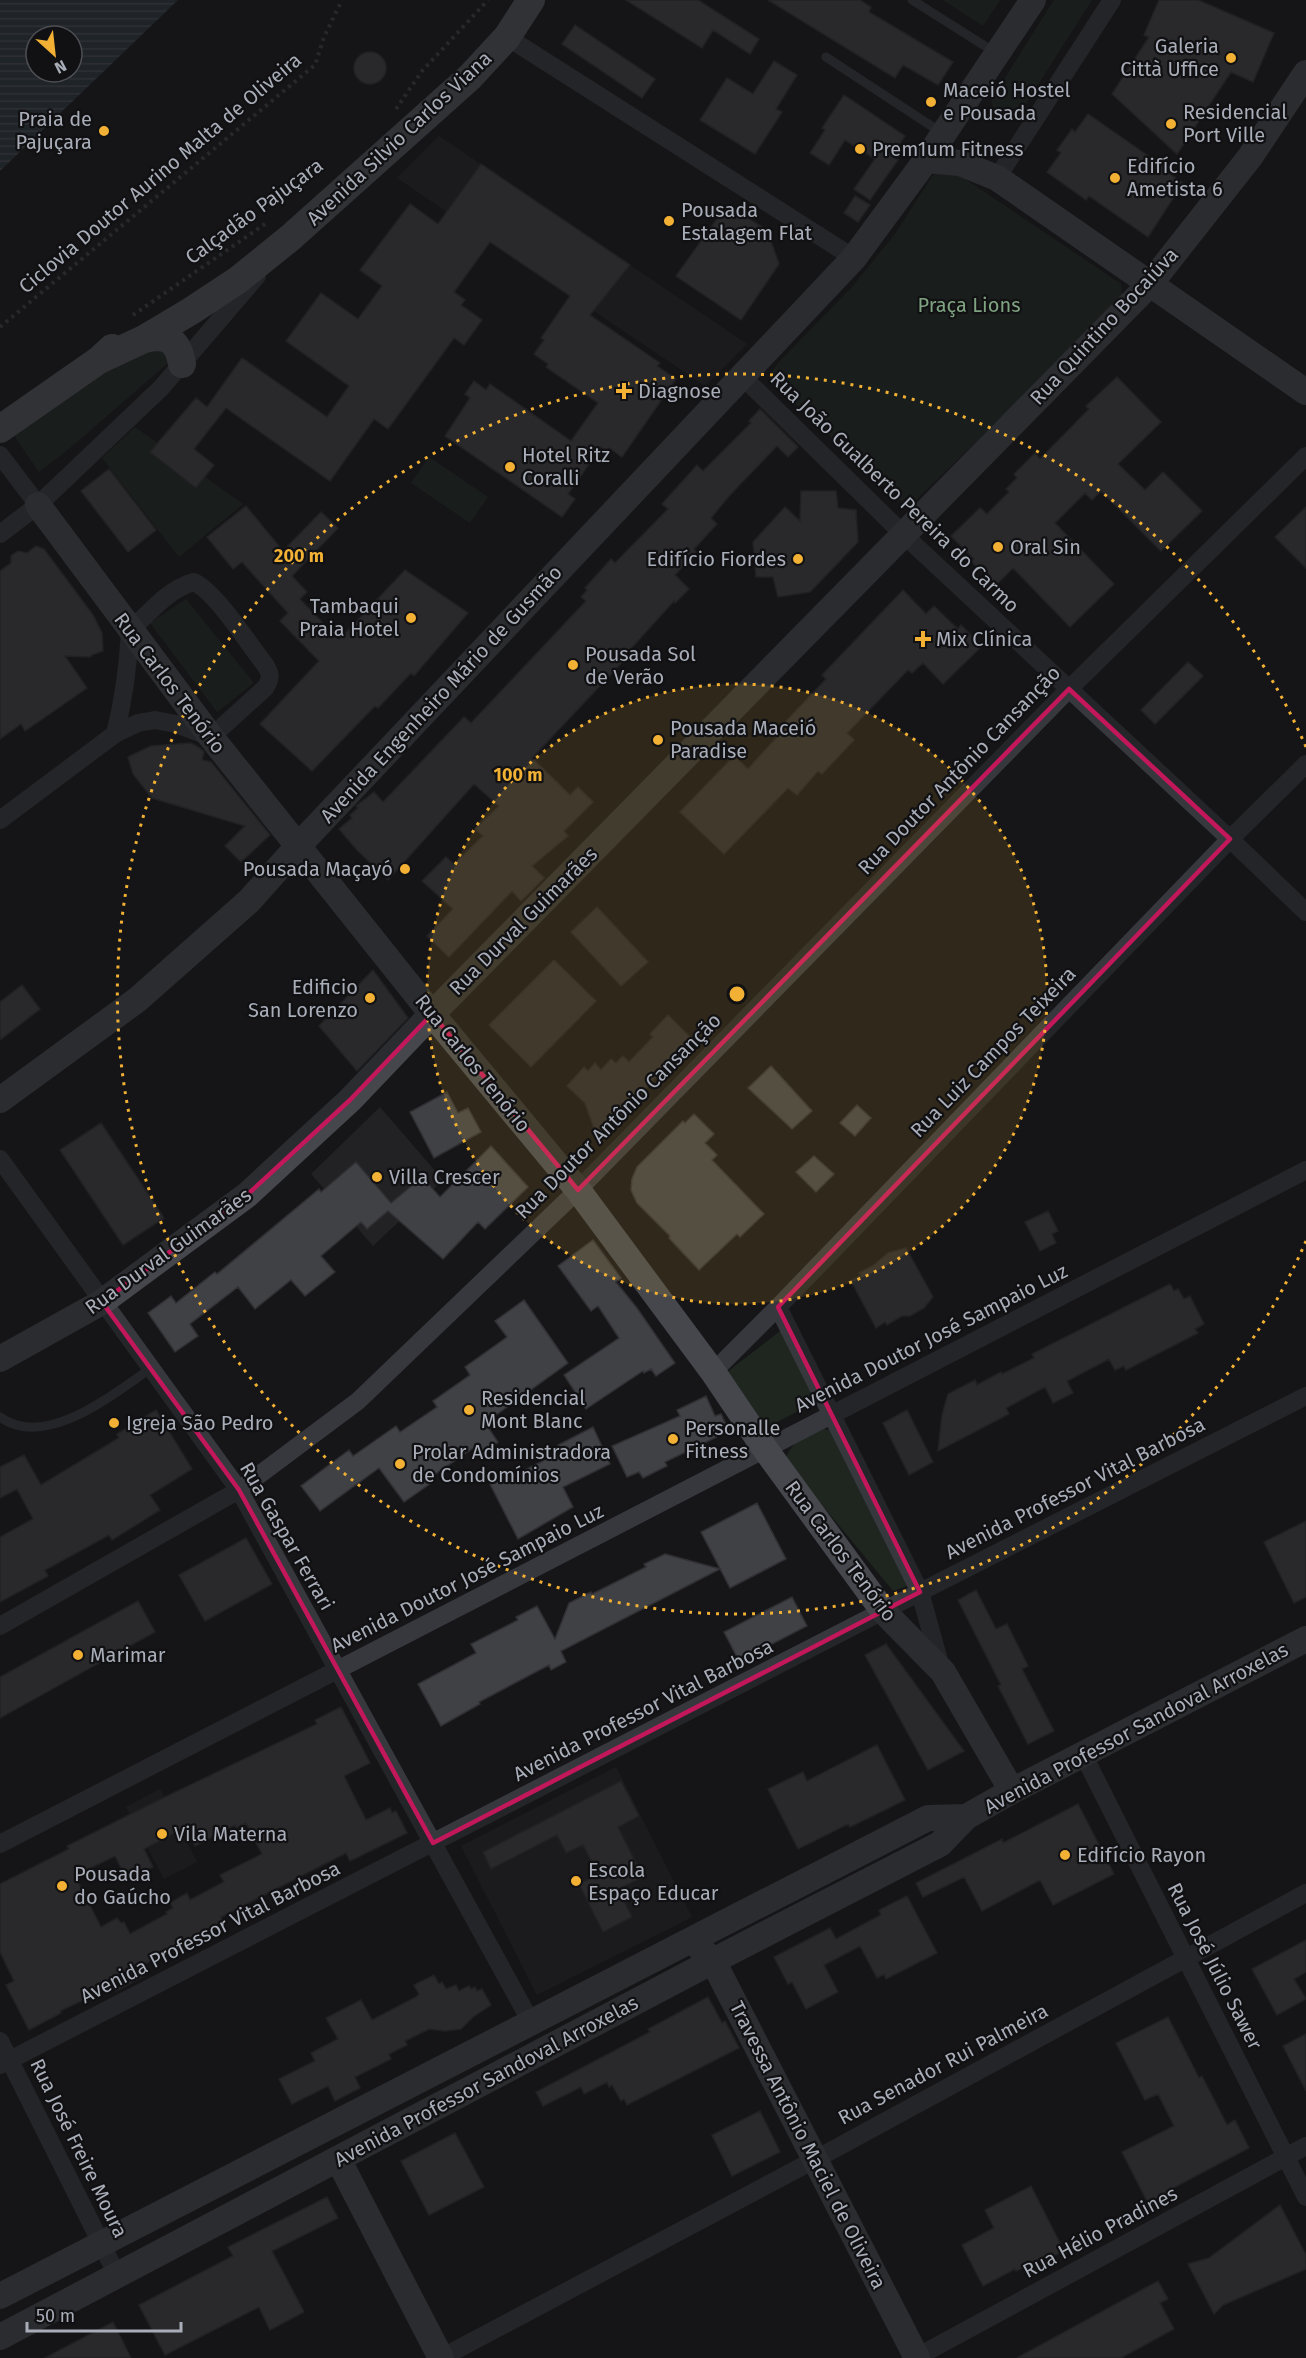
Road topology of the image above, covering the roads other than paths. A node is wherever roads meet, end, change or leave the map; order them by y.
1 (531, 0) edge
2 (912, 0) edge
3 (1033, 0) edge
4 (1112, 0) edge
5 (507, 37) junction
6 (997, 54) junction
7 (826, 57) dead end
8 (1306, 73) edge
9 (944, 134) junction
10 (926, 160) junction
11 (997, 178) junction
12 (280, 230) junction
13 (854, 258) junction
14 (1150, 284) junction
15 (134, 330) junction
16 (99, 360) junction
17 (182, 364) junction
18 (741, 375) junction
19 (1306, 392) edge
20 (0, 429) edge
21 (0, 455) edge
22 (1306, 456) edge
23 (38, 505) junction
24 (0, 534) edge
25 (904, 535) junction
26 (130, 631) junction
27 (1069, 689) junction
28 (115, 734) junction
29 (211, 737) junction
30 (1306, 764) edge
31 (0, 820) edge
32 (1230, 839) junction
33 (299, 845) junction
34 (1306, 912) edge
35 (432, 1014) junction
36 (0, 1100) edge
37 (0, 1159) edge
38 (1306, 1170) edge
39 (578, 1190) junction
40 (102, 1302) junction
41 (778, 1307) junction
42 (0, 1359) edge
43 (150, 1369) junction
44 (713, 1371) junction
45 (1306, 1396) edge
46 (831, 1415) junction
47 (0, 1417) edge
48 (765, 1449) junction
49 (239, 1490) junction
50 (920, 1592) junction
51 (884, 1612) junction
52 (0, 1626) edge
53 (1306, 1639) edge
54 (337, 1670) junction
55 (943, 1672) junction
56 (1083, 1754) junction
57 (1012, 1791) junction
58 (966, 1817) junction
59 (433, 1843) junction
60 (0, 1844) edge
61 (1306, 1893) edge
62 (688, 1941) junction
63 (1186, 1958) junction
64 (713, 1960) junction
65 (531, 2022) junction
66 (0, 2041) edge
67 (5, 2062) edge
68 (1306, 2146) edge
69 (1285, 2157) junction
70 (338, 2159) junction
71 (816, 2159) junction
72 (1306, 2197) edge
73 (101, 2243) junction
74 (117, 2275) junction
75 (0, 2296) edge
76 (0, 2337) edge
77 (441, 2358) edge
78 (916, 2358) edge

1 - 5 main road, Avenida Silvio Carlos Viana
2 - 6 lane
3 - 6 street, Avenida Engenheiro Mário de Gusmão
4 - 11 street
5 - 12 main road, Avenida Silvio Carlos Viana
5 - 13 street
6 - 9 street, Avenida Engenheiro Mário de Gusmão
7 - 9 lane
8 - 14 street, Rua Quintino Bocaiúva
9 - 10 street, Avenida Engenheiro Mário de Gusmão
10 - 11 street
10 - 13 street, Avenida Engenheiro Mário de Gusmão
11 - 14 street
12 - 15 main road, Avenida Silvio Carlos Viana
12 - 16 main road, Avenida Silvio Carlos Viana
12 - 17 street, Avenida Silvio Carlos Viana
13 - 18 street, Avenida Engenheiro Mário de Gusmão
14 - 19 street
14 - 25 street, Rua Quintino Bocaiúva
15 - 16 main road, Avenida Silvio Carlos Viana
15 - 17 main road
16 - 20 main road, Avenida Silvio Carlos Viana
17 - 23 street, Avenida Silvio Carlos Viana
18 - 25 street, Rua João Gualberto Pereira do Carmo
18 - 33 street, Avenida Engenheiro Mário de Gusmão
21 - 23 street, Rua Carlos Tenório
22 - 27 street, Rua Doutor Antônio Cansanção
23 - 24 street, Avenida Silvio Carlos Viana
23 - 26 street, Rua Carlos Tenório
25 - 27 street, Rua João Gualberto Pereira do Carmo
25 - 35 street, Rua Durval Guimarães
26 - 28 street
26 - 29 street, Rua Carlos Tenório
26 - 29 street
27 - 32 street, Rua João Gualberto Pereira do Carmo
27 - 39 street, Rua Doutor Antônio Cansanção
28 - 29 street
28 - 31 street
29 - 33 street, Rua Carlos Tenório
30 - 32 street, Rua Luiz Campos Teixeira
32 - 34 street, Rua João Gualberto Pereira do Carmo
32 - 41 street, Rua Luiz Campos Teixeira
33 - 35 street, Rua Carlos Tenório
33 - 36 street, Avenida Engenheiro Mário de Gusmão
35 - 39 street, Rua Carlos Tenório
35 - 40 street, Rua Durval Guimarães
37 - 40 street, Rua Gaspar Ferrari
38 - 46 street, Avenida Doutor José Sampaio Luz
39 - 44 street, Rua Carlos Tenório
39 - 49 street, Rua Doutor Antônio Cansanção
40 - 42 street, Rua Durval Guimarães
40 - 43 street, Rua Gaspar Ferrari
41 - 44 street, Rua Luiz Campos Teixeira
41 - 46 street, Rua Carlos Tenório
43 - 47 lane
43 - 49 street, Rua Gaspar Ferrari
44 - 48 street, Rua Carlos Tenório
45 - 50 street, Avenida Professor Vital Barbosa
46 - 48 street, Avenida Doutor José Sampaio Luz
46 - 50 street, Rua Carlos Tenório
48 - 51 street, Rua Carlos Tenório
48 - 54 street, Avenida Doutor José Sampaio Luz
49 - 52 street, Rua Doutor Antônio Cansanção
49 - 54 street, Rua Gaspar Ferrari
50 - 51 street, Avenida Professor Vital Barbosa
50 - 55 street, Rua Carlos Tenório
51 - 55 street, Rua Carlos Tenório
51 - 59 street, Avenida Professor Vital Barbosa
53 - 56 street, Avenida Professor Sandoval Arroxelas
54 - 59 street, Rua Gaspar Ferrari
54 - 60 street, Avenida Doutor José Sampaio Luz
55 - 57 street, Rua Carlos Tenório
56 - 57 street, Avenida Professor Sandoval Arroxelas
56 - 63 street, Rua José Júlio Sawer
57 - 58 street, Avenida Professor Sandoval Arroxelas
58 - 62 street, Avenida Professor Sandoval Arroxelas
58 - 64 street, Avenida Professor Sandoval Arroxelas
59 - 65 street, Rua Gaspar Ferrari
59 - 67 street, Avenida Professor Vital Barbosa
61 - 63 street, Rua Senador Rui Palmeira
62 - 64 street, Travessa Antônio Maciel de Oliveira
62 - 65 street, Avenida Professor Sandoval Arroxelas
63 - 69 street, Rua José Júlio Sawer
63 - 71 street, Rua Senador Rui Palmeira
64 - 70 street, Avenida Professor Sandoval Arroxelas
64 - 71 street, Travessa Antônio Maciel de Oliveira
65 - 73 street, Avenida Professor Sandoval Arroxelas
66 - 67 street, Rua José Freire Moura
67 - 73 street, Rua José Freire Moura
68 - 69 street, Rua Hélio Pradines
69 - 72 street, Rua José Júlio Sawer
69 - 78 street, Rua Hélio Pradines
70 - 74 street, Avenida Professor Sandoval Arroxelas
70 - 77 street
71 - 77 street, Rua Senador Rui Palmeira
71 - 78 street, Travessa Antônio Maciel de Oliveira
73 - 74 street, Rua José Freire Moura
73 - 75 street, Avenida Professor Sandoval Arroxelas
74 - 76 street, Avenida Professor Sandoval Arroxelas

